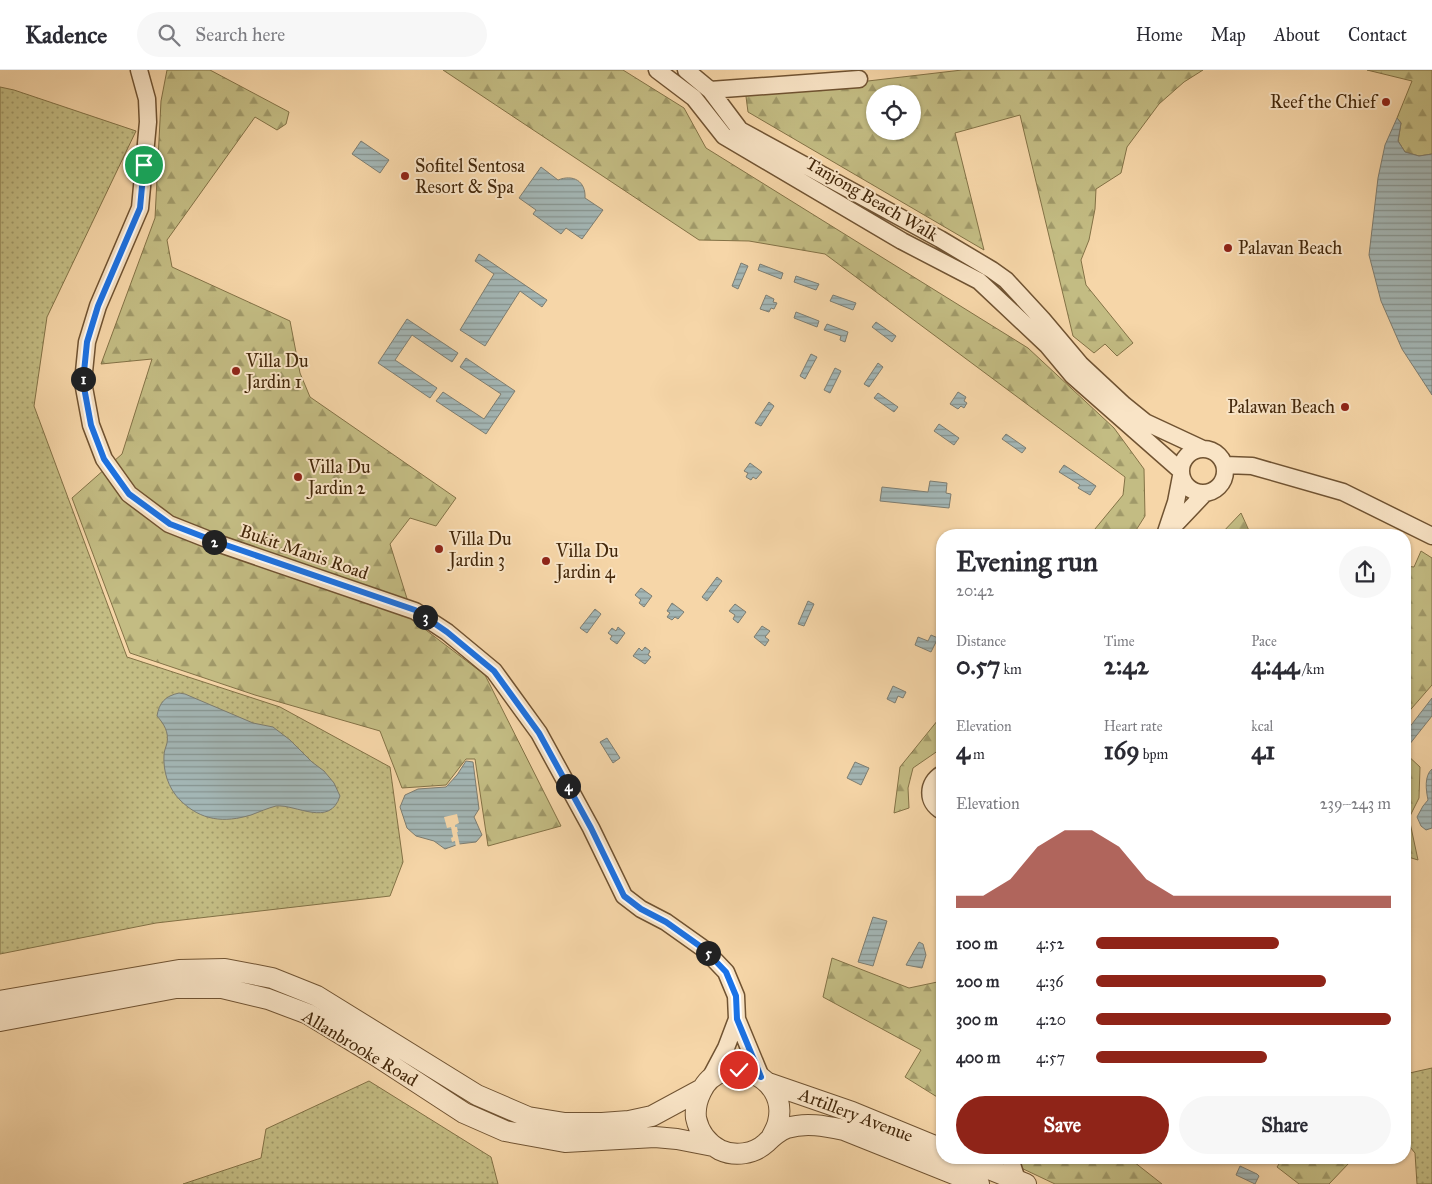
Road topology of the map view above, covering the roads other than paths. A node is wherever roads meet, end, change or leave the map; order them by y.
1 (139, 70) edge
2 (657, 70) edge
3 (686, 70) edge
4 (860, 79) dead end
5 (710, 90) junction
6 (1059, 338) junction
7 (1065, 366) junction
8 (1203, 449) junction
9 (1225, 465) junction
10 (1181, 473) junction
11 (1206, 493) junction
12 (1167, 529) edge
13 (1171, 529) edge
14 (1432, 536) edge
15 (936, 779) edge
16 (936, 807) edge
17 (0, 1001) edge
18 (737, 1019) junction
19 (0, 1021) edge
20 (765, 1080) junction
21 (705, 1085) junction
22 (772, 1136) junction
23 (713, 1146) junction
24 (936, 1146) edge
25 (977, 1164) edge
26 (1013, 1164) edge
27 (1022, 1182) edge
28 (979, 1184) edge

1 - 18 street, Bukit Manis Road
2 - 7 street, Tanjong Beach Walk
3 - 5 street, Tanjong Beach Walk
4 - 5 street
5 - 6 street, Tanjong Beach Walk
6 - 7 street
6 - 8 street, Tanjong Beach Walk
7 - 10 street, Tanjong Beach Walk
8 - 9 street
8 - 10 street
9 - 11 street
9 - 14 street
10 - 11 street
10 - 12 street
11 - 13 street
15 - 16 street
17 - 21 street, Allanbrooke Road
18 - 20 street
18 - 21 street
19 - 23 street, Allanbrooke Road
20 - 21 street, Artillery Avenue
20 - 22 street, Artillery Avenue
20 - 24 street, Artillery Avenue
21 - 23 street
22 - 23 street, Artillery Avenue
22 - 28 street, Artillery Avenue
25 - 27 street
26 - 27 street

